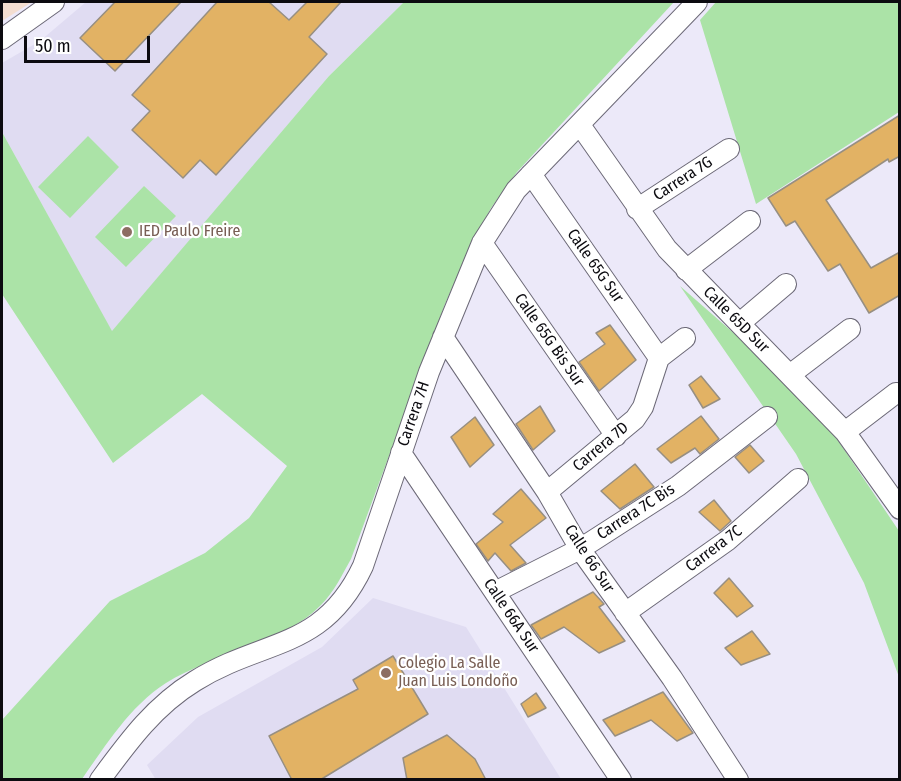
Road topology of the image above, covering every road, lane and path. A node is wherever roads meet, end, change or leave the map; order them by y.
1 (54, 2) edge
2 (697, 2) edge
3 (2, 39) edge
4 (580, 125) junction
5 (729, 149) dead end
6 (531, 174) junction
7 (637, 209) junction
8 (750, 221) dead end
9 (482, 243) junction
10 (686, 270) junction
11 (786, 284) dead end
12 (740, 323) junction
13 (850, 329) dead end
14 (443, 337) junction
15 (685, 338) dead end
16 (659, 358) junction
17 (791, 374) junction
18 (896, 393) dead end
19 (767, 417) dead end
20 (845, 432) junction
21 (616, 436) junction
22 (401, 453) junction
23 (798, 479) dead end
24 (547, 492) junction
25 (900, 509) edge
26 (580, 549) junction
27 (495, 592) junction
28 (625, 613) junction
29 (100, 780) edge
30 (621, 780) edge
31 (738, 780) edge

1 - 3 street
2 - 4 street, Carrera 7H
4 - 6 street, Carrera 7H
4 - 7 street, Calle 65D Sur
5 - 7 street, Carrera 7G
6 - 9 street, Carrera 7H
6 - 16 street, Calle 65G Sur
7 - 10 street, Calle 65D Sur
8 - 10 street
9 - 14 street, Carrera 7H
9 - 21 street, Calle 65G Bis Sur
10 - 12 street, Calle 65D Sur
11 - 12 street
12 - 17 street, Calle 65D Sur
13 - 17 street
14 - 22 street, Carrera 7H
14 - 24 street, Calle 66 Sur
15 - 16 street
16 - 21 street, Carrera 7D
17 - 20 street, Calle 65D Sur
18 - 20 street
19 - 26 street, Carrera 7C Bis
20 - 25 street, Calle 65D Sur
21 - 24 street, Carrera 7D
22 - 27 street, Calle 66A Sur
22 - 29 street, Carrera 7H
23 - 28 street, Carrera 7C
24 - 26 street, Calle 66 Sur
26 - 27 street, Carrera 7C Bis
26 - 28 street, Calle 66 Sur
27 - 30 street, Calle 66A Sur
28 - 31 street, Calle 66 Sur

